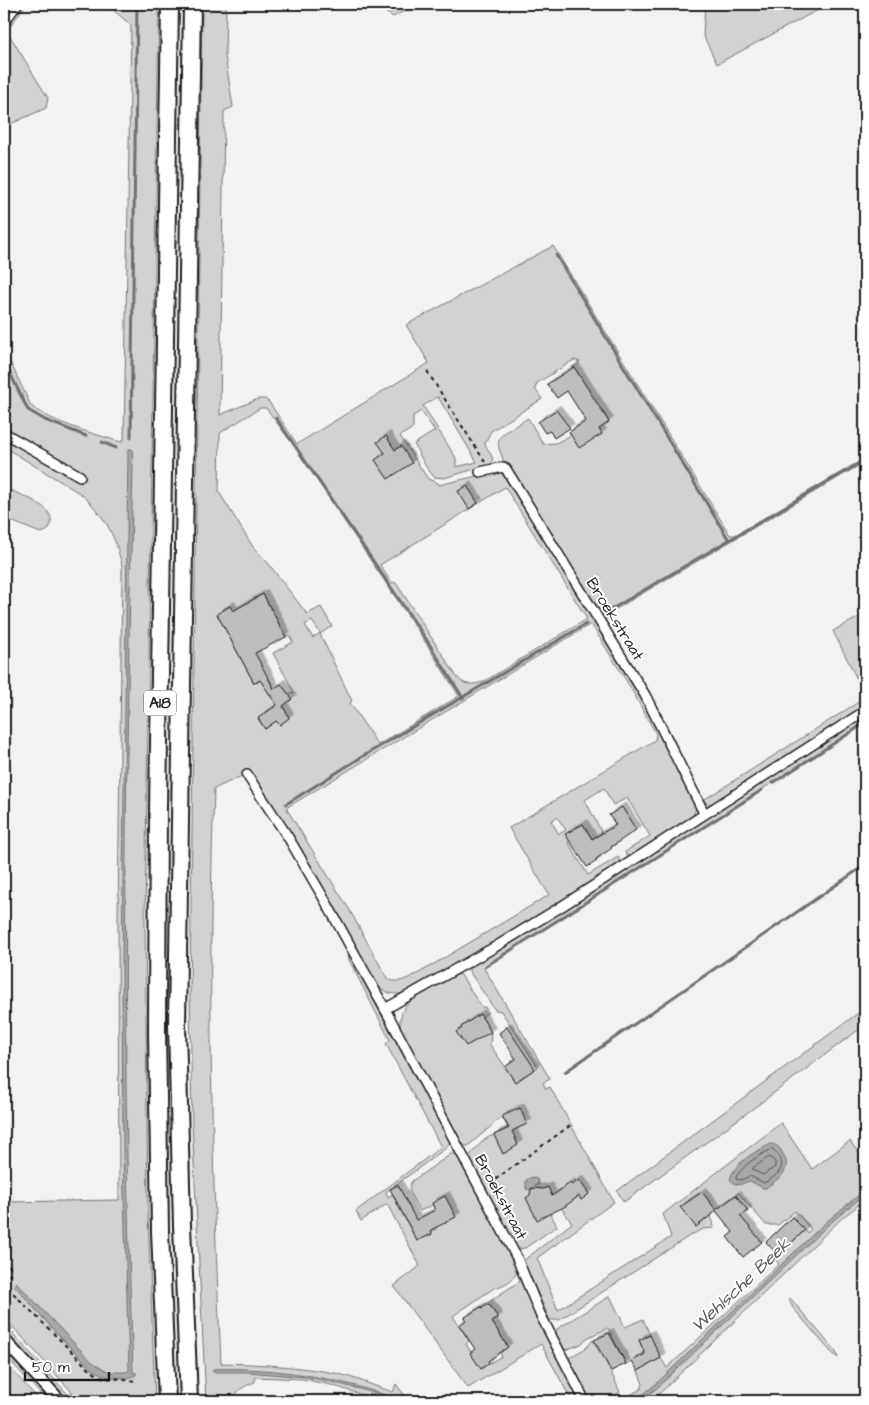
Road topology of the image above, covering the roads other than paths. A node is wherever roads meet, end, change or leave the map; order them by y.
1 (17, 4) edge
2 (170, 4) edge
3 (192, 4) edge
4 (4, 22) edge
5 (4, 434) edge
6 (480, 472) dead end
7 (80, 476) dead end
8 (865, 711) edge
9 (248, 775) dead end
10 (704, 813) junction
11 (385, 1009) junction
12 (4, 1340) edge
13 (60, 1401) edge
14 (167, 1401) edge
15 (189, 1401) edge
16 (585, 1401) edge

1 - 4 street
2 - 14 highway, A18
3 - 15 highway, A18
5 - 7 street
6 - 10 street, Broekstraat
8 - 10 street
9 - 11 street, Broekstraat
10 - 11 street
11 - 16 street, Broekstraat
12 - 13 street

